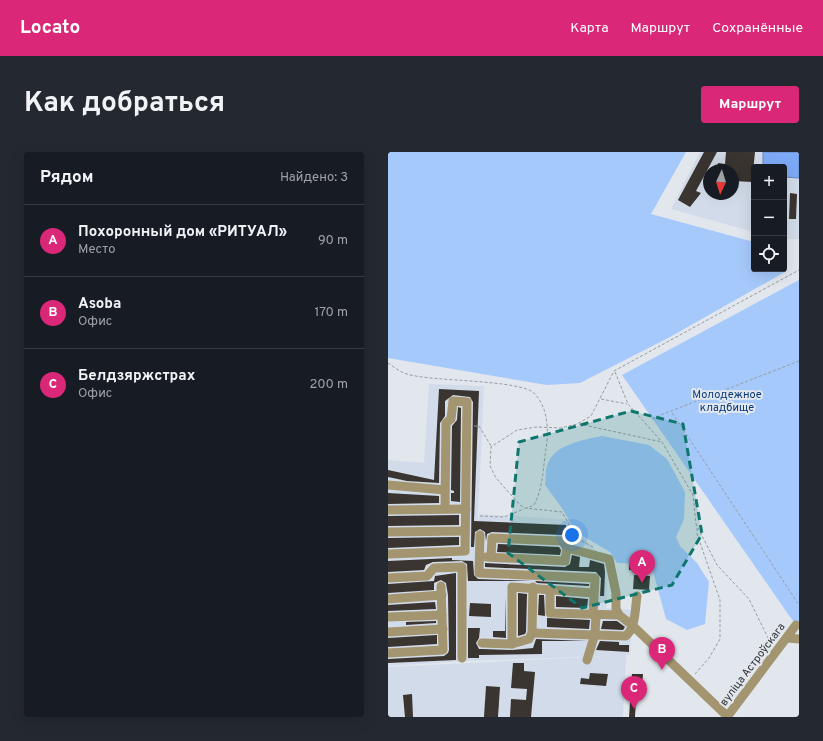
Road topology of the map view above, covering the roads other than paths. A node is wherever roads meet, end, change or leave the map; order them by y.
1 (388, 485) edge
2 (445, 490) junction
3 (445, 509) junction
4 (466, 509) junction
5 (388, 510) edge
6 (465, 530) junction
7 (388, 532) edge
8 (480, 535) dead end
9 (567, 548) junction
10 (388, 554) edge
11 (478, 557) junction
12 (491, 557) junction
13 (388, 578) edge
14 (532, 587) junction
15 (550, 590) junction
16 (593, 593) junction
17 (637, 596) dead end
18 (388, 599) edge
19 (442, 615) junction
20 (595, 615) junction
21 (619, 615) junction
22 (388, 618) edge
23 (632, 625) junction
24 (796, 625) dead end
25 (443, 629) junction
26 (388, 632) edge
27 (532, 633) junction
28 (595, 634) junction
29 (787, 638) junction
30 (799, 639) edge
31 (482, 643) dead end
32 (512, 644) junction
33 (388, 653) edge
34 (462, 658) dead end
35 (588, 660) dead end
36 (727, 716) edge

1 - 2 street
2 - 3 street
2 - 4 street
3 - 4 street
3 - 5 street
4 - 6 street
6 - 7 street
6 - 10 street
8 - 11 street
9 - 12 street
9 - 12 street
9 - 21 street
11 - 12 street
11 - 16 street
13 - 34 street
14 - 15 street
14 - 27 street
14 - 32 street
15 - 16 street
15 - 20 street
16 - 20 street
17 - 23 street
18 - 19 street
19 - 22 street
19 - 25 street
20 - 21 street
20 - 28 street
21 - 23 street
23 - 28 street
23 - 36 street
24 - 29 street, вуліца Астроўскага
25 - 26 street
25 - 33 street
27 - 28 street
27 - 32 street
28 - 35 street
29 - 30 street
29 - 36 street, вуліца Астроўскага
31 - 32 street

